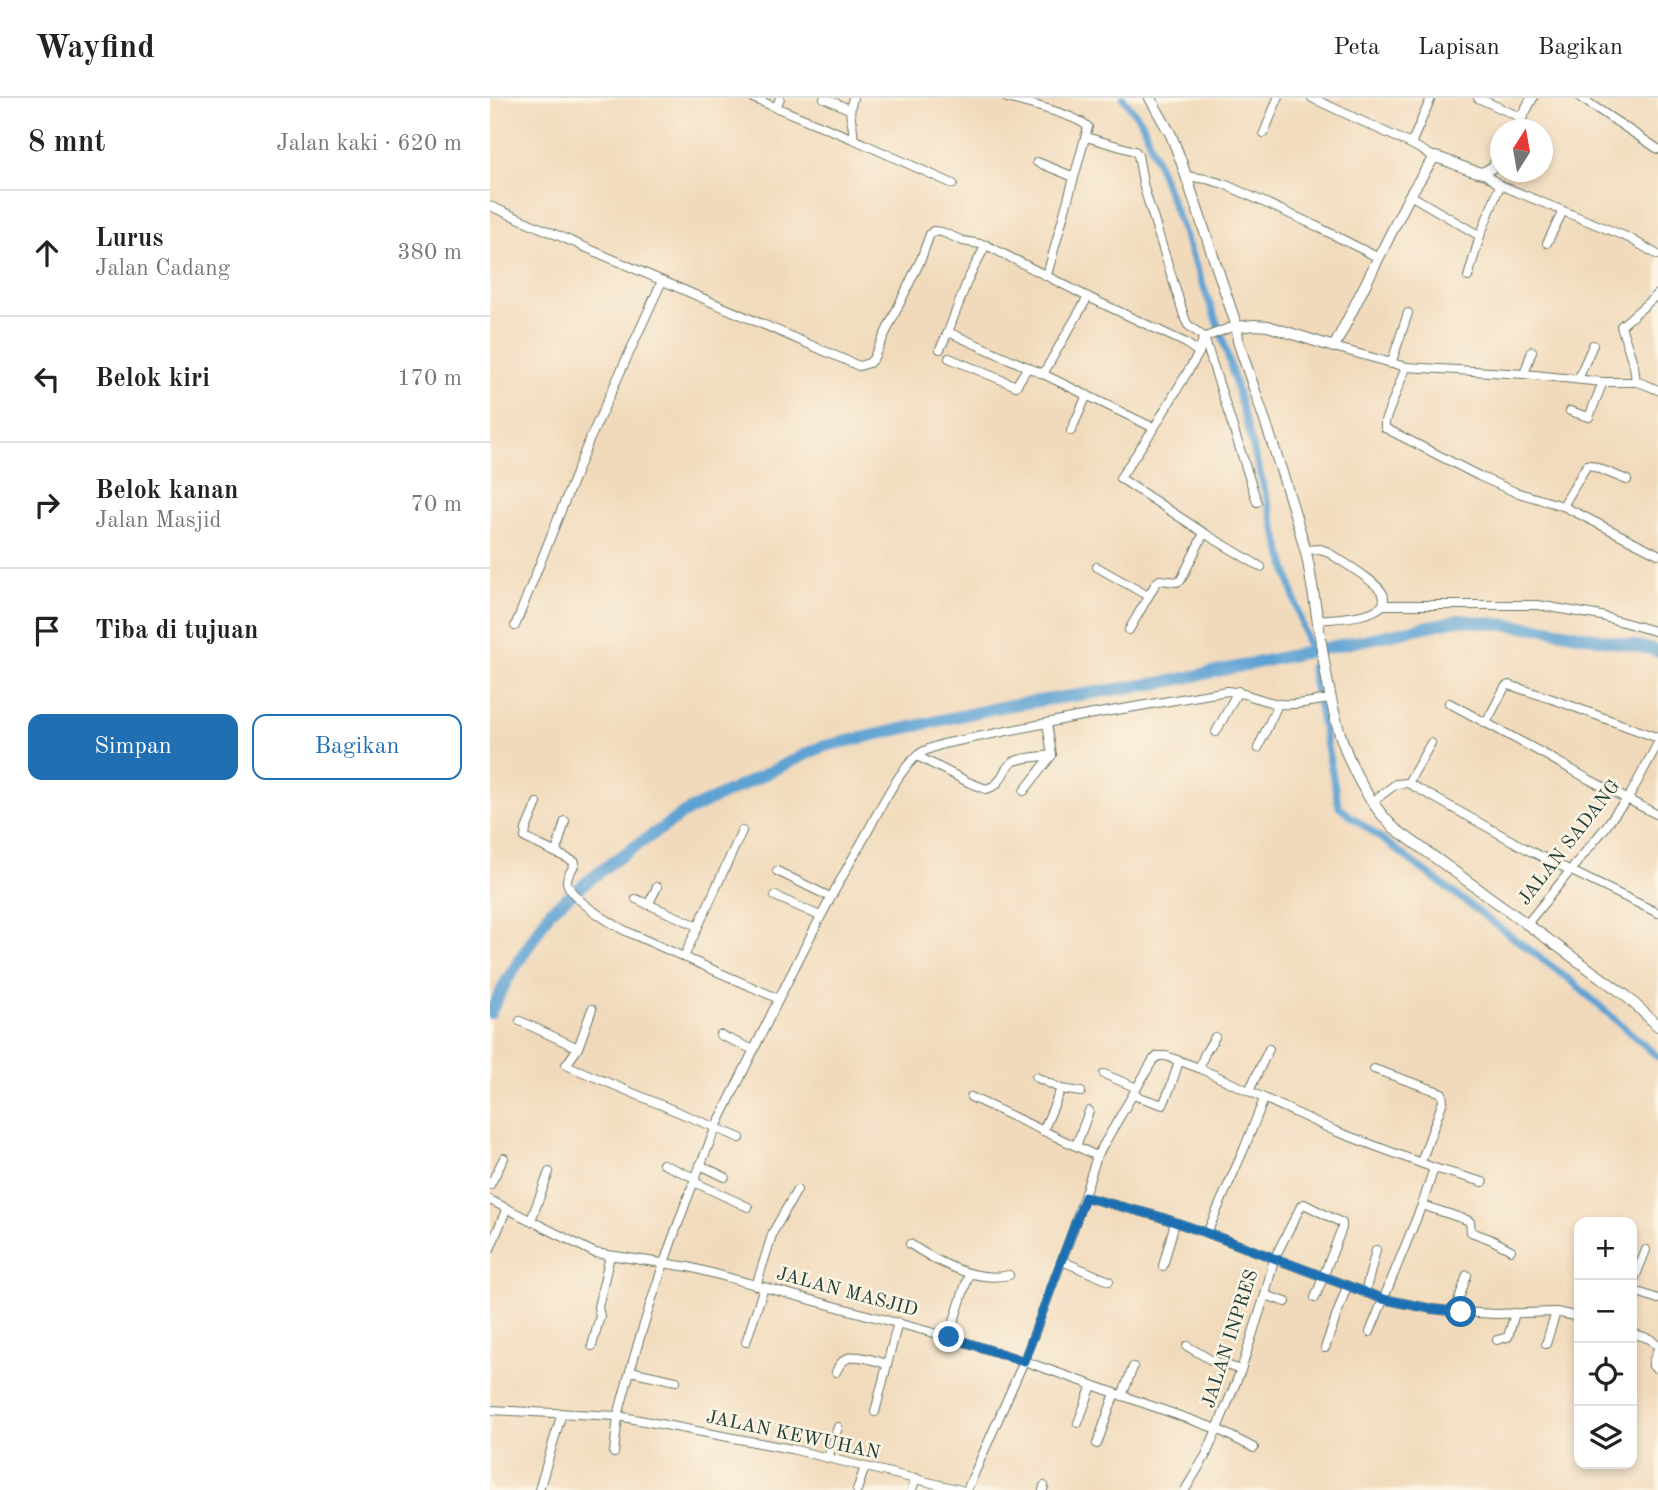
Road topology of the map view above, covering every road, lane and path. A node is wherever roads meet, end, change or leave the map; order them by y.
1 (753, 98) edge
2 (780, 98) edge
3 (824, 98) edge
4 (853, 98) edge
5 (1007, 98) edge
6 (1150, 98) edge
7 (1278, 98) edge
8 (1312, 98) edge
9 (1431, 98) edge
10 (1478, 98) edge
11 (1532, 98) edge
12 (1581, 98) edge
13 (776, 108) junction
14 (849, 109) junction
15 (1522, 118) joint
16 (1264, 134) dead end
17 (1086, 137) junction
18 (853, 139) junction
19 (1411, 144) junction
20 (1658, 149) edge
21 (1434, 157) junction
22 (1037, 162) dead end
23 (1490, 169) edge
24 (1483, 173) junction
25 (1186, 176) junction
26 (1074, 177) junction
27 (954, 184) dead end
28 (1500, 185) junction
29 (1410, 195) junction
30 (490, 206) edge
31 (1563, 211) junction
32 (1480, 236) junction
33 (1547, 243) dead end
34 (986, 244) junction
35 (1658, 255) edge
36 (1377, 257) junction
37 (1046, 275) junction
38 (1468, 277) dead end
39 (662, 281) junction
40 (1658, 294) edge
41 (1087, 297) junction
42 (1408, 313) dead end
43 (1233, 328) junction
44 (948, 331) junction
45 (1204, 337) junction
46 (1186, 343) junction
47 (1593, 345) dead end
48 (1334, 346) junction
49 (940, 349) dead end
50 (1532, 351) dead end
51 (1199, 353) junction
52 (949, 358) dead end
53 (1391, 364) junction
54 (1028, 367) junction
55 (1406, 367) junction
56 (1043, 373) junction
57 (1524, 374) junction
58 (1578, 379) junction
59 (1603, 382) junction
60 (1636, 382) junction
61 (1658, 390) edge
62 (1087, 395) junction
63 (1570, 411) dead end
64 (1154, 428) junction
65 (1071, 431) dead end
66 (1627, 480) dead end
67 (1257, 502) dead end
68 (1563, 506) junction
69 (1204, 533) junction
70 (1312, 550) junction
71 (1658, 554) edge
72 (1097, 567) dead end
73 (1261, 567) dead end
74 (1148, 596) junction
75 (1383, 605) junction
76 (1318, 620) junction
77 (515, 626) dead end
78 (1129, 630) dead end
79 (1658, 632) edge
80 (1238, 691) junction
81 (1327, 700) junction
82 (1449, 703) dead end
83 (1278, 704) junction
84 (1048, 723) junction
85 (1486, 723) junction
86 (1216, 732) dead end
87 (1658, 740) edge
88 (1431, 743) dead end
89 (1258, 748) dead end
90 (1052, 755) junction
91 (917, 756) junction
92 (1408, 783) junction
93 (1024, 791) dead end
94 (1628, 799) junction
95 (1372, 802) junction
96 (537, 803) dead end
97 (1658, 815) edge
98 (565, 821) dead end
99 (741, 831) dead end
100 (556, 852) junction
101 (1570, 870) junction
102 (776, 871) dead end
103 (657, 887) dead end
104 (775, 896) dead end
105 (830, 897) junction
106 (636, 899) dead end
107 (648, 905) junction
108 (1658, 913) edge
109 (820, 916) junction
110 (1525, 925) junction
111 (698, 926) junction
112 (684, 957) junction
113 (779, 999) junction
114 (592, 1009) dead end
115 (520, 1021) dead end
116 (1658, 1026) edge
117 (720, 1035) dead end
118 (1215, 1037) dead end
119 (578, 1048) junction
120 (1269, 1049) dead end
121 (754, 1050) junction
122 (1179, 1061) junction
123 (1199, 1068) junction
124 (1374, 1069) dead end
125 (1104, 1074) dead end
126 (1036, 1077) dead end
127 (1061, 1089) junction
128 (1249, 1091) junction
129 (1081, 1092) dead end
130 (1135, 1092) junction
131 (971, 1097) dead end
132 (1264, 1099) junction
133 (1089, 1111) dead end
134 (716, 1127) junction
135 (1043, 1131) junction
136 (740, 1138) dead end
137 (1076, 1146) junction
138 (1097, 1156) junction
139 (504, 1158) dead end
140 (1421, 1162) junction
141 (663, 1164) dead end
142 (700, 1165) junction
143 (1434, 1167) junction
144 (549, 1172) dead end
145 (725, 1177) dead end
146 (694, 1180) junction
147 (1483, 1182) dead end
148 (490, 1185) edge
149 (797, 1190) dead end
150 (1085, 1197) junction
151 (490, 1200) edge
152 (1422, 1205) junction
153 (748, 1207) dead end
154 (506, 1210) junction
155 (531, 1220) junction
156 (1175, 1222) junction
157 (1207, 1233) junction
158 (910, 1244) dead end
159 (490, 1249) edge
160 (1377, 1250) dead end
161 (1511, 1250) dead end
162 (1646, 1250) dead end
163 (610, 1256) junction
164 (1274, 1259) junction
165 (1062, 1261) junction
166 (664, 1264) junction
167 (1163, 1266) dead end
168 (970, 1274) junction
169 (1009, 1275) dead end
170 (1467, 1275) dead end
171 (1323, 1276) junction
172 (1635, 1280) edge
173 (1109, 1281) dead end
174 (1347, 1286) junction
175 (760, 1287) junction
176 (1637, 1290) edge
177 (1365, 1293) junction
178 (1265, 1295) junction
179 (1315, 1298) dead end
180 (1383, 1299) junction
181 (1658, 1299) edge
182 (1286, 1302) dead end
183 (1455, 1311) junction
184 (1556, 1311) junction
185 (1515, 1312) junction
186 (1574, 1316) edge
187 (898, 1322) junction
188 (1370, 1332) dead end
189 (1637, 1335) edge
190 (949, 1337) junction
191 (1497, 1340) dead end
192 (746, 1342) dead end
193 (1546, 1345) dead end
194 (592, 1346) dead end
195 (1187, 1346) dead end
196 (1325, 1348) dead end
197 (1658, 1348) edge
198 (1024, 1361) junction
199 (887, 1364) junction
200 (1133, 1367) dead end
201 (1658, 1369) edge
202 (1241, 1370) junction
203 (630, 1371) junction
204 (836, 1372) dead end
205 (676, 1381) dead end
206 (1092, 1385) junction
207 (1119, 1395) junction
208 (490, 1410) edge
209 (875, 1412) dead end
210 (562, 1413) junction
211 (618, 1416) junction
212 (1078, 1423) dead end
213 (838, 1427) dead end
214 (1217, 1429) junction
215 (1097, 1444) dead end
216 (1254, 1448) dead end
217 (614, 1453) dead end
218 (828, 1458) junction
219 (866, 1467) junction
220 (916, 1479) junction
221 (539, 1490) edge
222 (857, 1490) edge
223 (912, 1490) edge
224 (961, 1490) edge
225 (967, 1490) edge
226 (1185, 1490) edge

1 - 13 street
2 - 13 street
3 - 14 street
4 - 14 street
5 - 17 street
6 - 25 street
7 - 16 street
8 - 19 street
9 - 19 street
10 - 15 street
11 - 15 street
12 - 20 street
13 - 18 street
14 - 18 street
17 - 26 street
17 - 45 street
18 - 27 street
19 - 21 street
21 - 24 street
21 - 29 street
22 - 26 street
23 - 24 street
24 - 28 street
25 - 36 street
25 - 43 street
26 - 37 street
28 - 31 street
28 - 32 street
29 - 32 street
29 - 36 street
30 - 39 street
31 - 33 street
31 - 35 street
32 - 38 street
34 - 37 street
34 - 39 street
34 - 44 street
36 - 48 street
37 - 41 street
39 - 77 street
40 - 60 street
41 - 46 street
41 - 56 street
42 - 53 street
43 - 45 street
43 - 48 street
43 - 70 street
44 - 49 street
44 - 54 street
45 - 46 street
45 - 51 street
45 - 67 street
46 - 51 street
47 - 58 street
48 - 53 street
50 - 57 street
51 - 64 street
52 - 54 street
53 - 55 street
54 - 56 street
55 - 57 street
55 - 68 street
56 - 62 street
57 - 58 street
58 - 59 street
59 - 60 street
59 - 63 street
60 - 61 street
62 - 64 street
62 - 65 street
64 - 69 street
66 - 68 street
68 - 71 street
69 - 73 street
69 - 74 street
70 - 75 street
70 - 76 street
72 - 74 street
74 - 78 street
75 - 76 street
75 - 79 street
76 - 81 street
80 - 83 street
80 - 84 street
80 - 86 street
81 - 83 street
81 - 95 street
82 - 85 street
83 - 89 street
84 - 90 street
84 - 91 street
85 - 87 street
85 - 94 street
87 - 94 street, JALAN SADANG
88 - 92 street
90 - 91 street
90 - 93 street
91 - 105 street
92 - 95 street
92 - 101 street
94 - 97 street
94 - 101 street, JALAN SADANG
95 - 110 street
96 - 100 street
98 - 100 street
99 - 111 street
100 - 112 street
101 - 108 street
101 - 110 street, JALAN SADANG
102 - 105 street
103 - 107 street
104 - 109 street
105 - 109 street
106 - 107 street
107 - 111 street
109 - 113 street
110 - 116 street
111 - 112 street
112 - 113 street
113 - 121 street
114 - 119 street
115 - 119 street
117 - 121 street
118 - 123 street
119 - 134 street
120 - 128 street
121 - 134 street
122 - 123 street
122 - 130 street
122 - 130 street
123 - 128 street
124 - 140 street
125 - 130 street
126 - 127 street
127 - 129 street
127 - 135 street
128 - 132 street
130 - 138 street
131 - 135 street
132 - 140 street
132 - 157 street
133 - 137 street
134 - 136 street
134 - 142 street
135 - 137 street
137 - 138 street
138 - 150 street
139 - 148 street
140 - 143 street
141 - 146 street
142 - 145 street
142 - 146 street
143 - 147 street
143 - 152 street
144 - 155 street
146 - 153 street
146 - 166 street
149 - 175 street
150 - 156 street
150 - 165 street
151 - 154 street, JALAN MASJID
152 - 161 street
152 - 180 street
154 - 155 street, JALAN MASJID
154 - 159 street
155 - 163 street, JALAN MASJID
156 - 157 street
156 - 167 street
157 - 164 street
158 - 168 street
160 - 177 street
162 - 172 street
163 - 166 street, JALAN MASJID
163 - 194 street
164 - 171 street
164 - 171 street, JALAN INPRES
164 - 178 street, JALAN INPRES
165 - 173 street
165 - 198 street
166 - 175 street, JALAN MASJID
166 - 203 street
168 - 169 street
168 - 190 street
170 - 183 street
171 - 174 street
171 - 179 street
174 - 177 street
174 - 196 street
175 - 187 street, JALAN MASJID
175 - 192 street
176 - 181 street
177 - 180 street
178 - 182 street
178 - 202 street, JALAN INPRES
180 - 183 street
180 - 188 street
183 - 185 street
184 - 185 street
184 - 186 street
184 - 193 street
185 - 191 street
187 - 190 street, JALAN MASJID
187 - 199 street
189 - 197 street
190 - 198 street, JALAN MASJID
195 - 202 street
197 - 201 street
198 - 206 street, JALAN MASJID
198 - 225 street
199 - 204 street
199 - 209 street
200 - 207 street
202 - 214 street, JALAN INPRES
203 - 205 street
203 - 211 street
206 - 207 street, JALAN MASJID
206 - 212 street
207 - 214 street, JALAN MASJID
207 - 215 street
208 - 210 street, JALAN KEWUHAN
210 - 211 street, JALAN KEWUHAN
210 - 221 street
211 - 217 street
211 - 218 street, JALAN KEWUHAN
213 - 218 street
214 - 216 street, JALAN MASJID
214 - 226 street, JALAN INPRES
218 - 219 street, JALAN KEWUHAN
219 - 220 street, JALAN KEWUHAN
219 - 222 street
220 - 223 street
220 - 224 street, JALAN KEWUHAN

